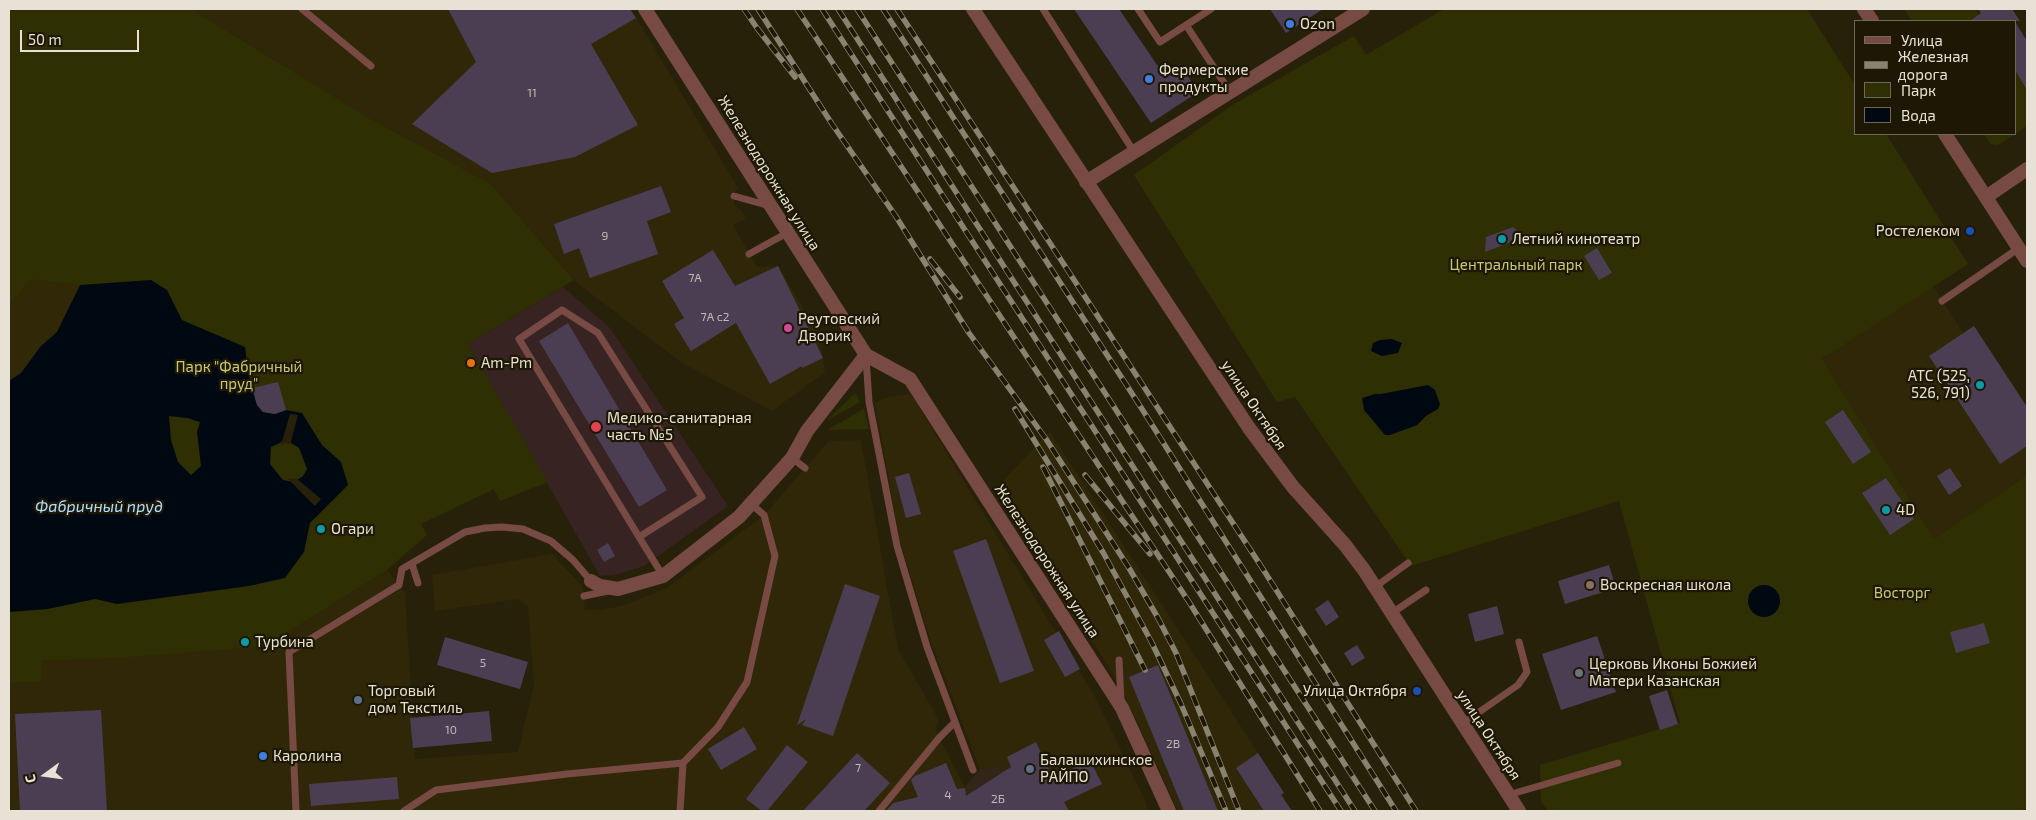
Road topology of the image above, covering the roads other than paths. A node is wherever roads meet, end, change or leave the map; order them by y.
1 (302, 9) edge
2 (645, 9) edge
3 (973, 9) edge
4 (1044, 9) edge
5 (1138, 9) edge
6 (1211, 9) edge
7 (1363, 9) edge
8 (1864, 9) edge
9 (1871, 20) edge
10 (1186, 25) junction
11 (371, 66) dead end
12 (1230, 92) junction
13 (1946, 135) edge
14 (1134, 152) junction
15 (2027, 169) edge
16 (1086, 182) junction
17 (734, 196) dead end
18 (1986, 197) junction
19 (770, 206) junction
20 (787, 233) junction
21 (2019, 248) junction
22 (749, 254) dead end
23 (2027, 261) edge
24 (1942, 301) dead end
25 (866, 355) junction
26 (792, 458) junction
27 (805, 468) dead end
28 (751, 504) junction
29 (639, 537) junction
30 (1408, 563) dead end
31 (412, 564) junction
32 (663, 576) junction
33 (591, 581) joint
34 (418, 583) dead end
35 (1375, 587) junction
36 (618, 589) junction
37 (1426, 590) dead end
38 (584, 596) dead end
39 (1392, 613) junction
40 (1519, 642) dead end
41 (1119, 660) dead end
42 (1122, 708) junction
43 (955, 722) junction
44 (1462, 724) junction
45 (683, 763) junction
46 (1618, 763) dead end
47 (973, 770) dead end
48 (1508, 795) junction
49 (296, 811) edge
50 (404, 811) edge
51 (680, 811) edge
52 (879, 811) edge
53 (1169, 811) edge
54 (1519, 811) edge

1 - 11 lane
2 - 19 street, Железнодорожная улица
3 - 16 street, улица Октября
4 - 14 lane
5 - 10 lane
6 - 10 lane
7 - 12 street
8 - 9 street
10 - 12 lane
12 - 14 street
13 - 18 street
14 - 16 street
15 - 18 street
16 - 35 street, улица Октября
17 - 19 lane
18 - 21 street
19 - 20 street, Железнодорожная улица
20 - 22 lane
20 - 25 street, Железнодорожная улица
21 - 23 street
21 - 24 lane
25 - 26 street
25 - 42 street, Железнодорожная улица
25 - 43 lane
26 - 27 lane
26 - 28 street
28 - 32 street
28 - 45 lane
29 - 29 lane
29 - 32 lane
30 - 35 lane
31 - 33 lane
31 - 34 lane
31 - 49 lane
32 - 36 street
33 - 36 street
35 - 39 street, улица Октября
36 - 38 lane
37 - 39 lane
39 - 44 street, улица Октября
40 - 44 lane
41 - 42 lane
42 - 53 street, Железнодорожная улица
43 - 47 lane
43 - 52 lane
44 - 48 street, улица Октября
45 - 50 lane
45 - 51 lane
46 - 48 lane
48 - 54 street, улица Октября

